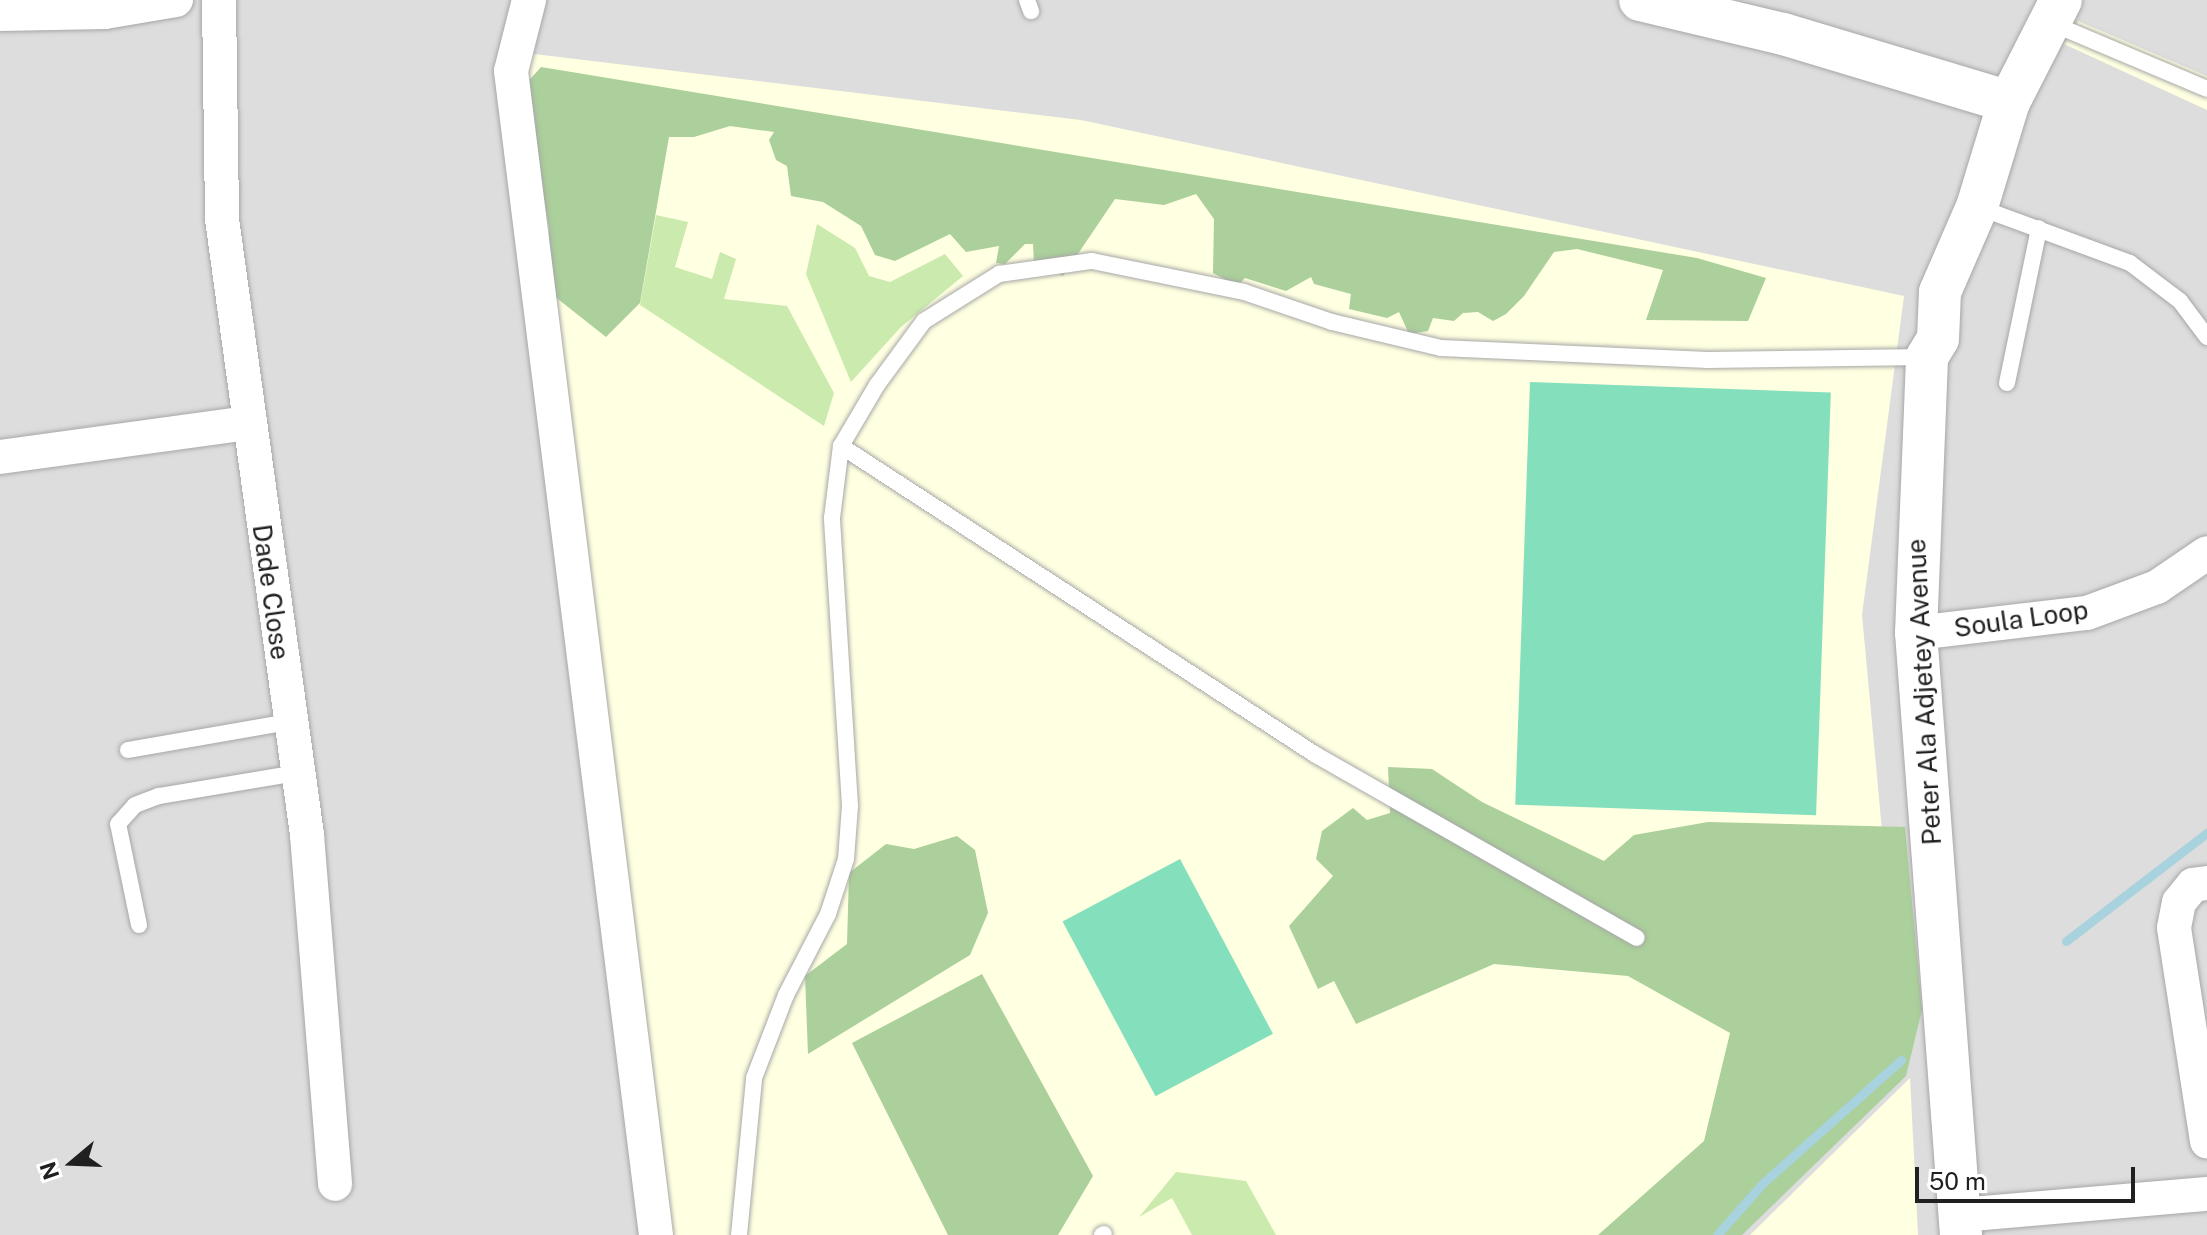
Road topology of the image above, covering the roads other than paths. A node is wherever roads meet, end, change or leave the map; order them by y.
1 (176, 0) edge
2 (219, 0) edge
3 (529, 0) edge
4 (1640, 0) edge
5 (2056, 11) edge
6 (0, 14) edge
7 (2207, 89) edge
8 (2009, 102) junction
9 (1977, 207) junction
10 (2039, 228) junction
11 (2207, 337) edge
12 (1927, 357) junction
13 (2007, 383) dead end
14 (247, 423) junction
15 (841, 446) junction
16 (0, 457) edge
17 (2207, 553) edge
18 (1916, 633) junction
19 (289, 722) junction
20 (128, 750) dead end
21 (297, 773) junction
22 (2207, 883) edge
23 (139, 925) dead end
24 (1637, 938) dead end
25 (2207, 1141) edge
26 (335, 1184) dead end
27 (2207, 1194) edge
28 (1961, 1225) edge
29 (656, 1235) edge
30 (739, 1235) edge

1 - 6 street
2 - 14 street, Dade Close
3 - 29 street
4 - 8 street
5 - 7 lane
5 - 8 street, Peter Ala Adjetey Avenue
8 - 9 street, Peter Ala Adjetey Avenue
9 - 10 lane
9 - 12 street, Peter Ala Adjetey Avenue
10 - 11 lane
10 - 13 lane
12 - 15 lane
12 - 18 street, Peter Ala Adjetey Avenue
14 - 16 street
14 - 19 street, Dade Close
15 - 24 lane
15 - 30 lane
17 - 18 street, Soula Loop
18 - 28 street, Peter Ala Adjetey Avenue
19 - 20 lane
19 - 21 street, Dade Close
21 - 23 lane
21 - 26 street, Dade Close
22 - 25 street
27 - 28 street

